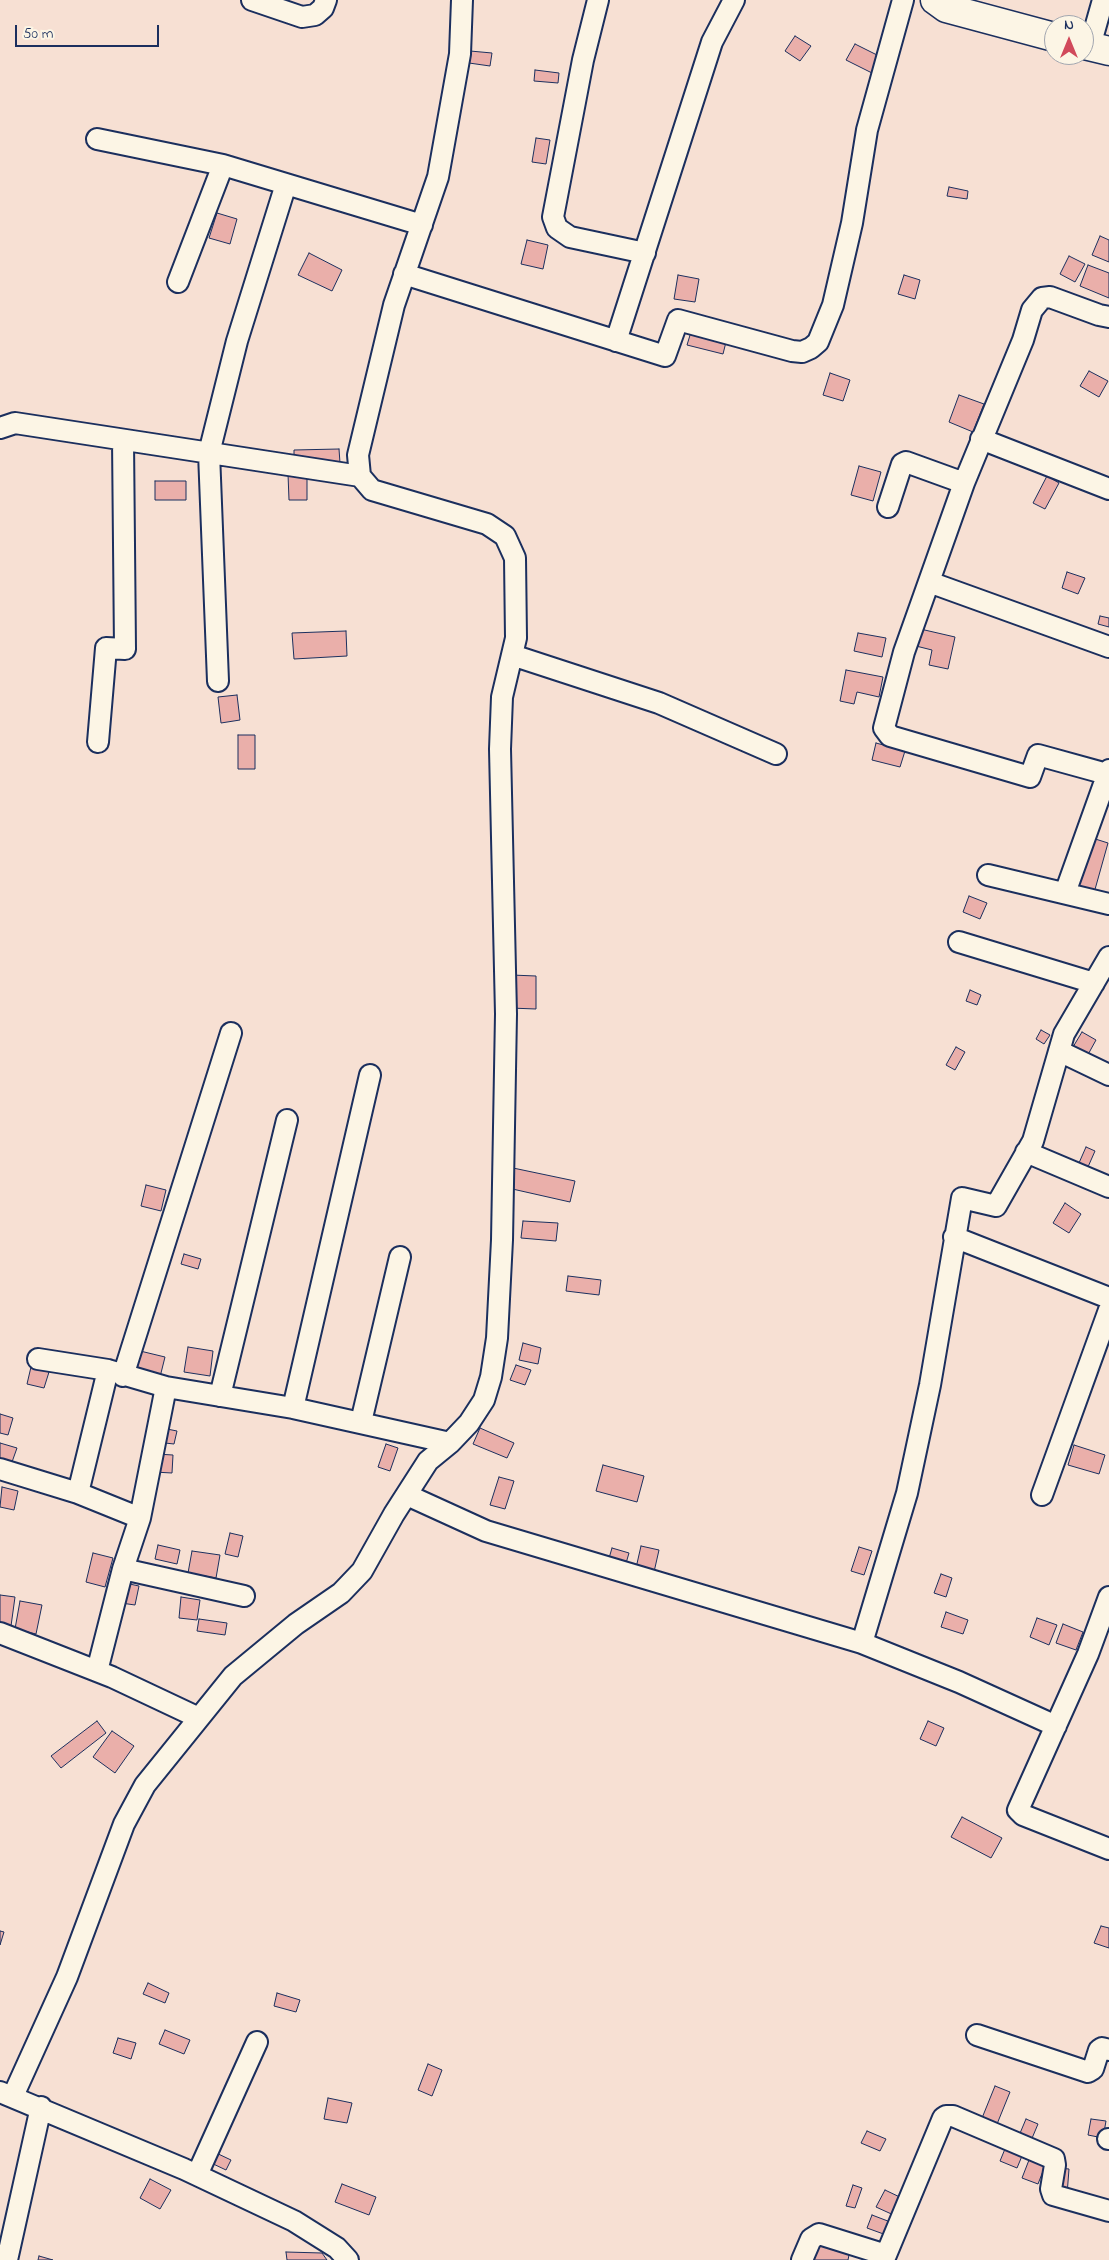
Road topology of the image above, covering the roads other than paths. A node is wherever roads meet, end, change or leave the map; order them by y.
1 (252, 0) edge
2 (326, 0) edge
3 (462, 0) edge
4 (598, 0) edge
5 (734, 0) edge
6 (904, 0) edge
7 (935, 0) edge
8 (1103, 0) edge
9 (1044, 34) edge
10 (1094, 47) edge
11 (97, 139) dead end
12 (222, 165) junction
13 (286, 184) junction
14 (422, 225) junction
15 (645, 253) junction
16 (404, 274) junction
17 (178, 282) dead end
18 (1109, 317) edge
19 (616, 341) junction
20 (0, 428) edge
21 (981, 438) junction
22 (123, 440) junction
23 (209, 453) junction
24 (360, 476) junction
25 (964, 483) junction
26 (1109, 489) edge
27 (888, 507) dead end
28 (929, 582) junction
29 (1109, 647) edge
30 (512, 655) junction
31 (218, 680) dead end
32 (98, 742) dead end
33 (776, 754) dead end
34 (1108, 772) edge
35 (988, 875) dead end
36 (1065, 893) junction
37 (1109, 904) edge
38 (959, 942) dead end
39 (1109, 956) edge
40 (1094, 983) junction
41 (231, 1033) dead end
42 (1059, 1051) junction
43 (370, 1075) dead end
44 (1109, 1075) edge
45 (287, 1120) dead end
46 (1026, 1152) junction
47 (1109, 1187) edge
48 (954, 1237) junction
49 (400, 1257) dead end
50 (1109, 1298) edge
51 (1109, 1310) edge
52 (38, 1359) dead end
53 (116, 1373) junction
54 (166, 1387) junction
55 (220, 1396) junction
56 (293, 1408) junction
57 (361, 1422) junction
58 (450, 1443) junction
59 (0, 1469) edge
60 (78, 1493) junction
61 (407, 1495) junction
62 (1042, 1495) dead end
63 (140, 1518) junction
64 (123, 1569) junction
65 (244, 1596) dead end
66 (1109, 1597) edge
67 (0, 1633) edge
68 (862, 1643) junction
69 (96, 1671) junction
70 (200, 1718) junction
71 (1056, 1726) junction
72 (1109, 1849) edge
73 (977, 2035) dead end
74 (258, 2042) dead end
75 (1109, 2050) edge
76 (7, 2094) edge
77 (41, 2107) junction
78 (196, 2175) junction
79 (1109, 2211) edge
80 (7, 2260) edge
81 (348, 2260) edge
82 (802, 2260) edge

1 - 2 street
3 - 14 street
4 - 15 street
5 - 15 street
6 - 19 street
7 - 9 street
8 - 10 street
11 - 12 street
12 - 13 street
12 - 17 street
13 - 14 street
13 - 23 street
14 - 16 street
15 - 19 street
16 - 19 street
16 - 24 street
18 - 21 street
20 - 22 street
21 - 25 street
21 - 26 street
22 - 23 street
22 - 32 street
23 - 24 street
23 - 31 street
24 - 30 street
25 - 27 street
25 - 28 street
28 - 29 street
28 - 34 street
30 - 33 street
30 - 58 street
34 - 36 street
35 - 36 street
36 - 37 street
38 - 40 street
39 - 40 street
40 - 42 street
41 - 53 street
42 - 44 street
42 - 46 street
43 - 56 street
45 - 55 street
46 - 47 street
46 - 48 street
48 - 50 street
48 - 68 street
49 - 57 street
51 - 62 street
52 - 53 street
53 - 54 street
53 - 60 street
54 - 55 street
54 - 63 street
55 - 56 street
56 - 57 street
57 - 58 street
58 - 61 street
59 - 60 street
60 - 63 street
61 - 68 street
61 - 70 street
63 - 64 street
64 - 65 street
64 - 69 street
66 - 71 street
67 - 69 street
68 - 71 street
69 - 70 street
70 - 76 street
71 - 72 street
73 - 75 street
74 - 78 street
76 - 77 street
77 - 78 street
77 - 80 street
78 - 81 street
79 - 82 street

